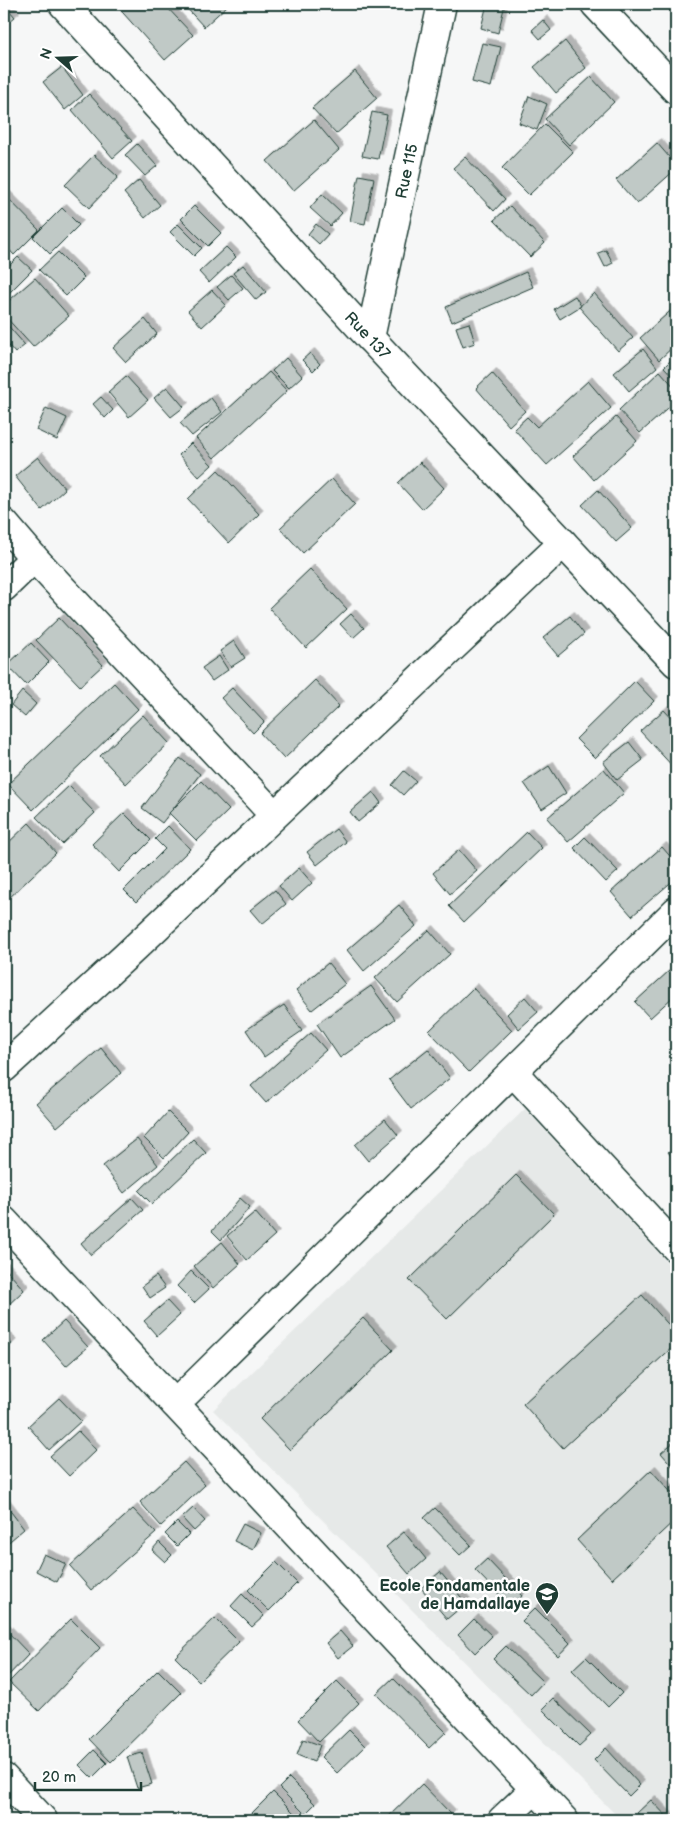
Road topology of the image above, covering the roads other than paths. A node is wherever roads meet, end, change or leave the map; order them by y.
1 (63, 4) edge
2 (442, 4) edge
3 (595, 4) edge
4 (676, 90) edge
5 (370, 338) junction
6 (4, 523) edge
7 (563, 543) junction
8 (34, 558) junction
9 (4, 588) edge
10 (676, 663) edge
11 (274, 815) junction
12 (676, 911) edge
13 (4, 1068) edge
14 (513, 1072) junction
15 (4, 1221) edge
16 (676, 1248) edge
17 (175, 1404) junction
18 (4, 1778) edge
19 (535, 1790) junction
20 (42, 1820) edge
21 (502, 1820) edge
22 (564, 1820) edge

1 - 5 street, Rue 137
2 - 5 street, Rue 115
3 - 4 street
5 - 7 street, Rue 137
6 - 8 street
7 - 10 street, Rue 137
7 - 11 street
8 - 9 street
8 - 11 street
11 - 13 street
12 - 14 street
14 - 16 street
14 - 17 street
15 - 17 street
17 - 19 street
18 - 20 street
19 - 21 street
19 - 22 street

